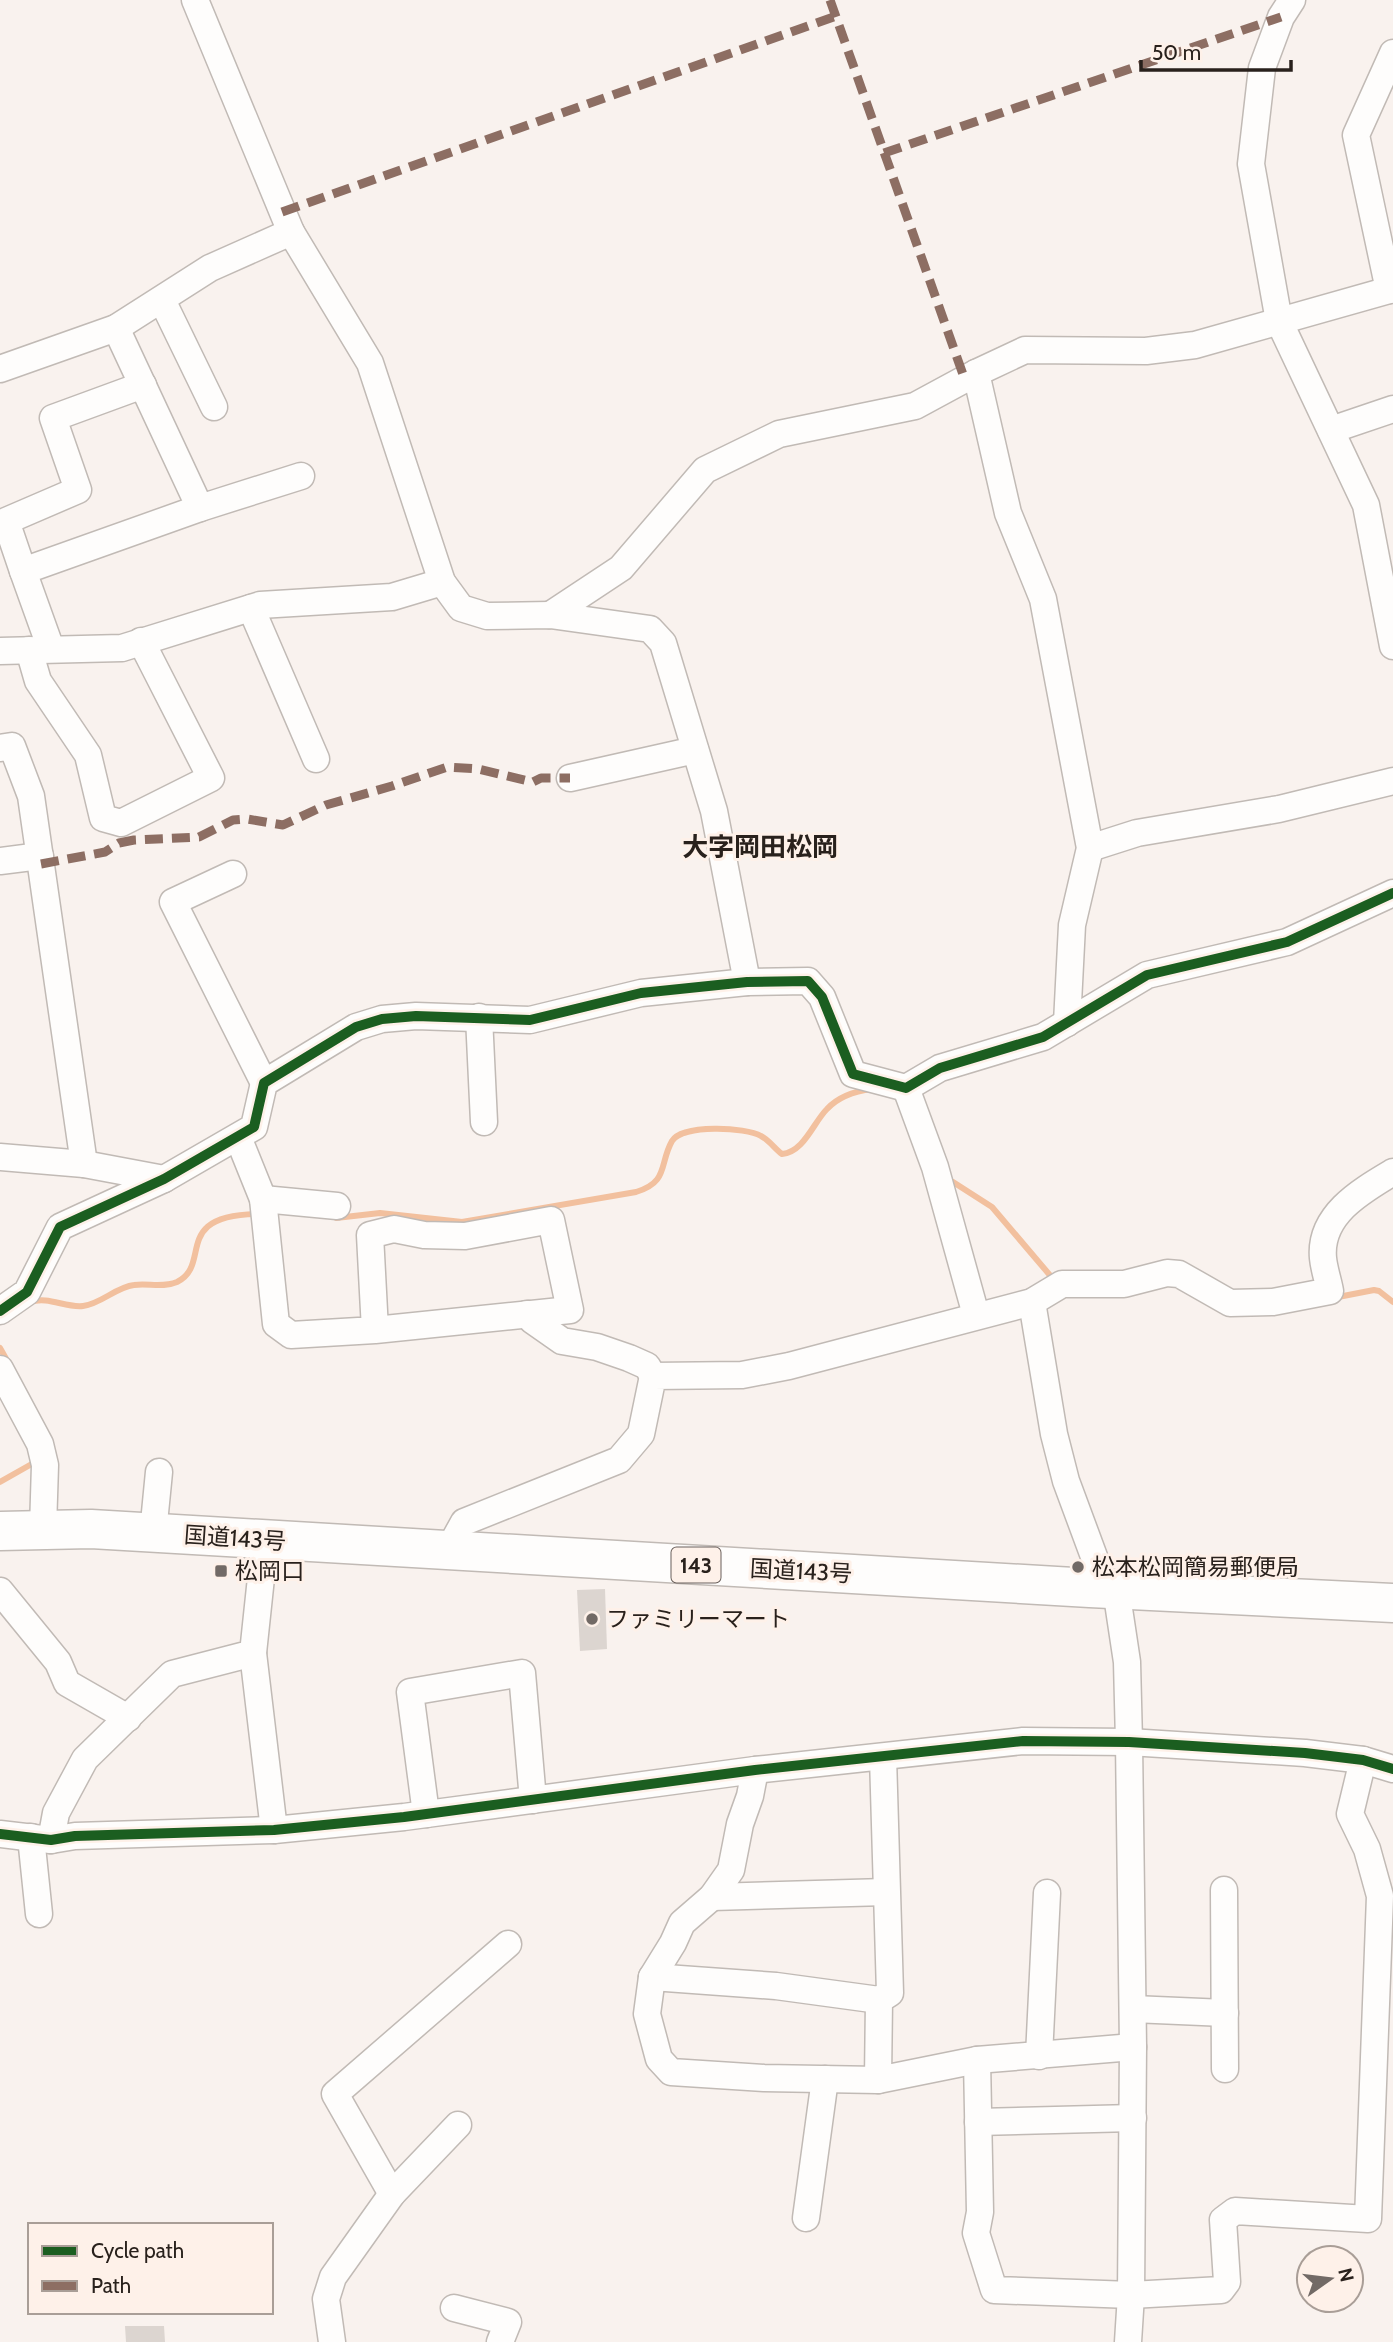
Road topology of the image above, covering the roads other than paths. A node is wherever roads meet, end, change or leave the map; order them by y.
1 (195, 0) edge
2 (1292, 0) edge
3 (1393, 52) edge
4 (291, 232) junction
5 (1391, 289) edge
6 (162, 300) junction
7 (1279, 321) junction
8 (117, 328) junction
9 (0, 369) edge
10 (976, 373) junction
11 (143, 385) junction
12 (214, 407) dead end
13 (1393, 409) edge
14 (1331, 430) junction
15 (301, 476) dead end
16 (200, 508) junction
17 (3, 521) edge
18 (23, 571) junction
19 (442, 582) junction
20 (251, 608) junction
21 (550, 615) junction
22 (141, 641) junction
23 (1393, 645) edge
24 (40, 650) junction
25 (0, 651) edge
26 (0, 748) edge
27 (695, 750) junction
28 (316, 759) dead end
29 (570, 778) dead end
30 (1393, 781) edge
31 (1090, 848) junction
32 (40, 856) junction
33 (0, 861) edge
34 (233, 874) dead end
35 (1393, 893) edge
36 (747, 982) junction
37 (479, 1017) junction
38 (1067, 1023) junction
39 (264, 1083) junction
40 (906, 1088) junction
41 (484, 1122) dead end
42 (238, 1137) junction
43 (0, 1157) edge
44 (84, 1164) junction
45 (1393, 1172) edge
46 (164, 1179) junction
47 (337, 1206) dead end
48 (263, 1208) junction
49 (1032, 1302) junction
50 (0, 1311) edge
51 (527, 1314) junction
52 (976, 1315) junction
53 (374, 1330) junction
54 (0, 1369) edge
55 (653, 1376) junction
56 (159, 1472) dead end
57 (43, 1529) junction
58 (0, 1531) edge
59 (153, 1533) junction
60 (265, 1540) junction
61 (448, 1551) junction
62 (1111, 1589) junction
63 (0, 1591) edge
64 (1393, 1603) edge
65 (253, 1653) junction
66 (128, 1718) junction
67 (1129, 1742) junction
68 (883, 1756) junction
69 (1363, 1760) junction
70 (1393, 1769) edge
71 (755, 1770) junction
72 (533, 1800) junction
73 (426, 1814) junction
74 (274, 1830) junction
75 (0, 1834) edge
76 (41, 1838) junction
77 (1224, 1890) dead end
78 (886, 1892) junction
79 (1047, 1893) dead end
80 (712, 1897) junction
81 (39, 1914) dead end
82 (508, 1944) dead end
83 (652, 1977) junction
84 (879, 2000) junction
85 (1133, 2009) junction
86 (1226, 2013) junction
87 (1133, 2047) junction
88 (1039, 2056) junction
89 (977, 2060) junction
90 (1225, 2068) dead end
91 (1383, 2075) edge
92 (825, 2079) junction
93 (878, 2080) junction
94 (1133, 2118) junction
95 (978, 2122) junction
96 (458, 2125) dead end
97 (393, 2194) junction
98 (806, 2218) dead end
99 (1131, 2295) junction
100 (454, 2308) dead end
101 (332, 2342) edge
102 (500, 2342) edge
103 (1128, 2342) edge

1 - 4 street
2 - 7 street
3 - 5 street
4 - 6 street
4 - 19 street
5 - 7 street
6 - 8 street
6 - 12 street
7 - 10 street
7 - 14 street
8 - 9 street
8 - 11 street
10 - 21 street
10 - 31 street
11 - 16 street
11 - 17 street
13 - 14 street
14 - 23 street
15 - 16 street
16 - 18 street
17 - 18 street
18 - 24 street
19 - 20 street
19 - 21 street
20 - 22 street
20 - 28 street
21 - 27 street
22 - 24 street
22 - 24 street
24 - 25 street
26 - 32 street
27 - 29 street
27 - 36 street
30 - 31 street
31 - 38 street
32 - 33 street
32 - 44 street
34 - 39 street
35 - 38 street
36 - 37 street
36 - 40 street
37 - 39 street
37 - 41 street
38 - 40 street
39 - 42 street
40 - 52 street
42 - 46 street
42 - 48 street
43 - 44 street
44 - 46 street
45 - 49 street
46 - 50 street
47 - 48 street
48 - 53 street
49 - 52 street
49 - 62 street
51 - 53 street
51 - 53 street
51 - 55 street
52 - 55 street
54 - 57 street
55 - 61 street
56 - 59 street
57 - 58 highway, 国道143号 / 143
57 - 59 highway, 国道143号 / 143
59 - 60 highway, 国道143号 / 143
60 - 61 highway, 国道143号 / 143
60 - 65 street
61 - 62 highway, 国道143号 / 143
62 - 64 highway, 国道143号 / 143
62 - 67 street
63 - 66 street
65 - 66 street
65 - 74 street
66 - 76 street
67 - 68 street
67 - 69 street
67 - 85 street
68 - 71 street
68 - 78 street
69 - 70 street
69 - 91 street
71 - 72 street
71 - 80 street
72 - 73 street
72 - 73 street
73 - 74 street
74 - 76 street
75 - 76 street
76 - 81 street
77 - 86 street
78 - 80 street
78 - 84 street
79 - 88 street
80 - 83 street
82 - 97 street
83 - 84 street
83 - 92 street
84 - 93 street
85 - 86 street
85 - 87 street
86 - 90 street
87 - 88 street
87 - 94 street
88 - 89 street
89 - 93 street
89 - 95 street
91 - 99 street
92 - 93 street
92 - 98 street
94 - 95 street
94 - 99 street
95 - 99 street
96 - 97 street
97 - 101 street
99 - 103 street
100 - 102 street

